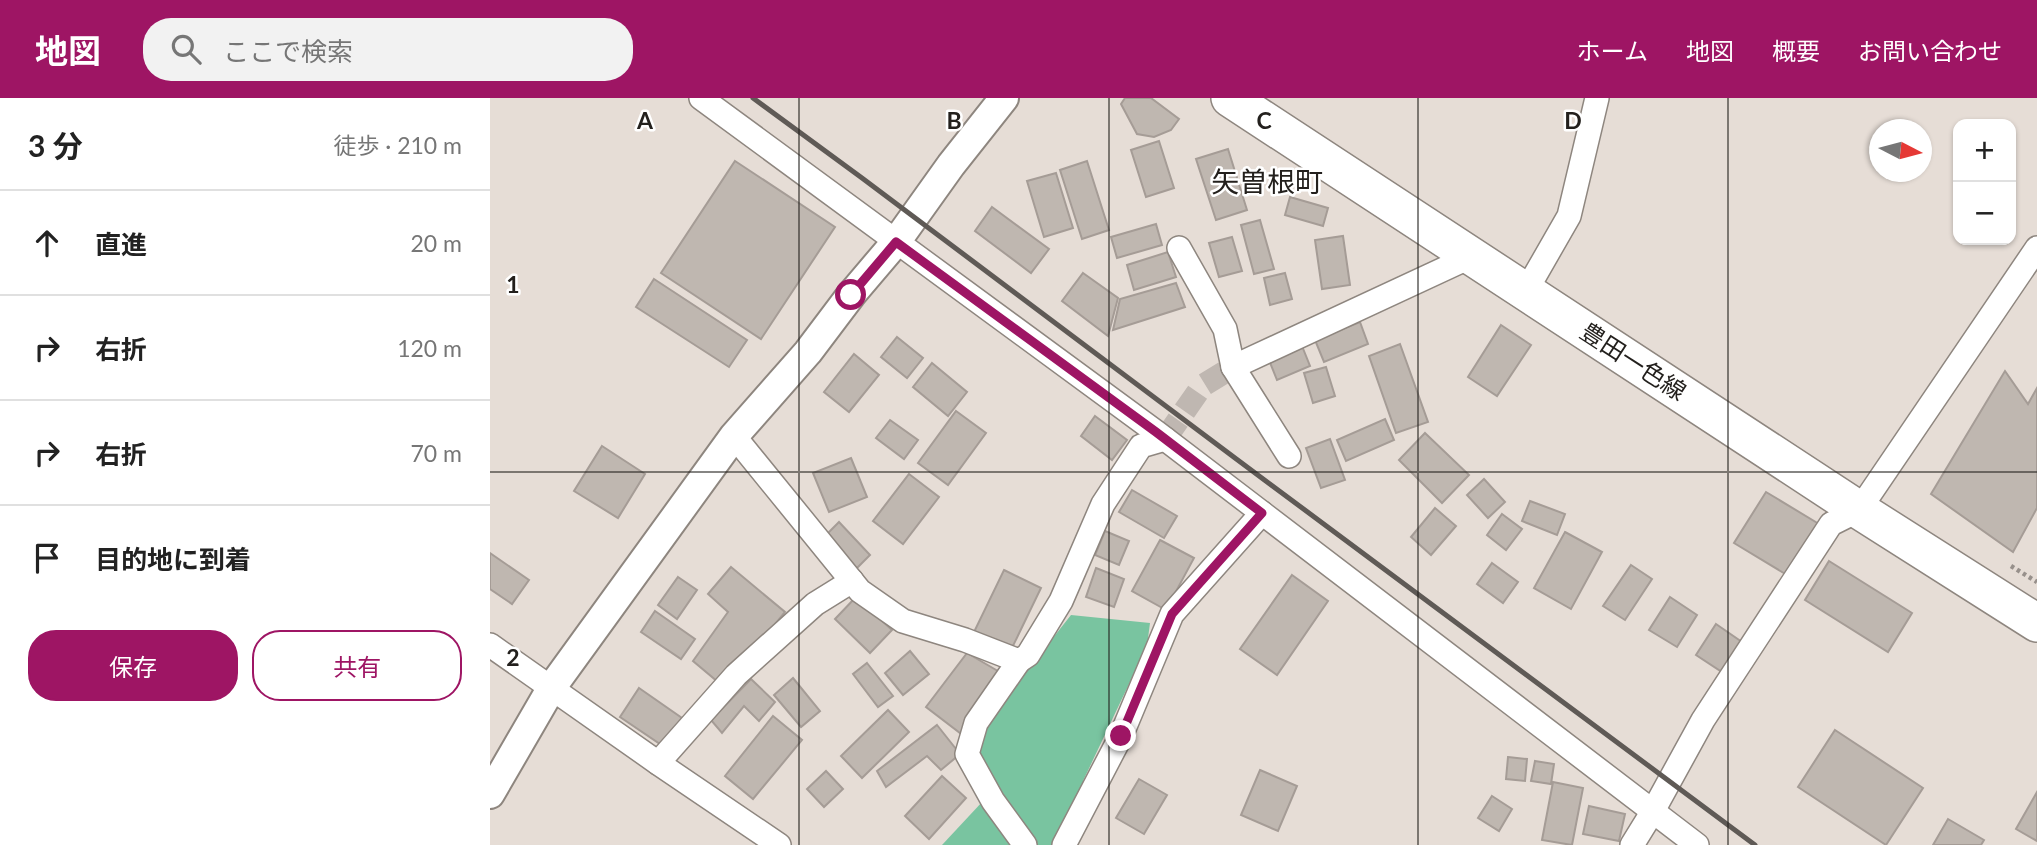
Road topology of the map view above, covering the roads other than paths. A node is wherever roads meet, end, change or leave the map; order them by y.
1 (701, 98) edge
2 (1004, 98) edge
3 (1230, 98) edge
4 (1597, 98) edge
5 (896, 242) junction
6 (1179, 248) dead end
7 (2037, 248) edge
8 (1472, 256) junction
9 (1526, 291) junction
10 (1233, 367) junction
11 (734, 436) junction
12 (1165, 439) junction
13 (1289, 456) dead end
14 (1859, 510) junction
15 (1262, 513) junction
16 (852, 581) junction
17 (2037, 623) edge
18 (490, 645) edge
19 (1019, 661) junction
20 (552, 687) junction
21 (657, 763) junction
22 (490, 794) edge
23 (1653, 811) junction
24 (779, 845) edge
25 (1026, 845) edge
26 (1064, 845) edge
27 (1632, 845) edge
28 (1698, 845) edge

1 - 5 street
2 - 5 street
3 - 8 main road, 豊田一色線
4 - 9 street
5 - 11 street
5 - 12 street
6 - 10 street
7 - 14 street
8 - 9 main road, 豊田一色線
8 - 10 street
9 - 14 main road, 豊田一色線
10 - 13 street
11 - 16 street
11 - 20 street
12 - 15 street
12 - 19 street
14 - 17 main road, 豊田一色線
14 - 23 street
15 - 23 street
15 - 26 street
16 - 19 street
16 - 21 street
18 - 20 street
19 - 25 street
20 - 21 street
20 - 22 street
21 - 24 street
23 - 27 street
23 - 28 street

